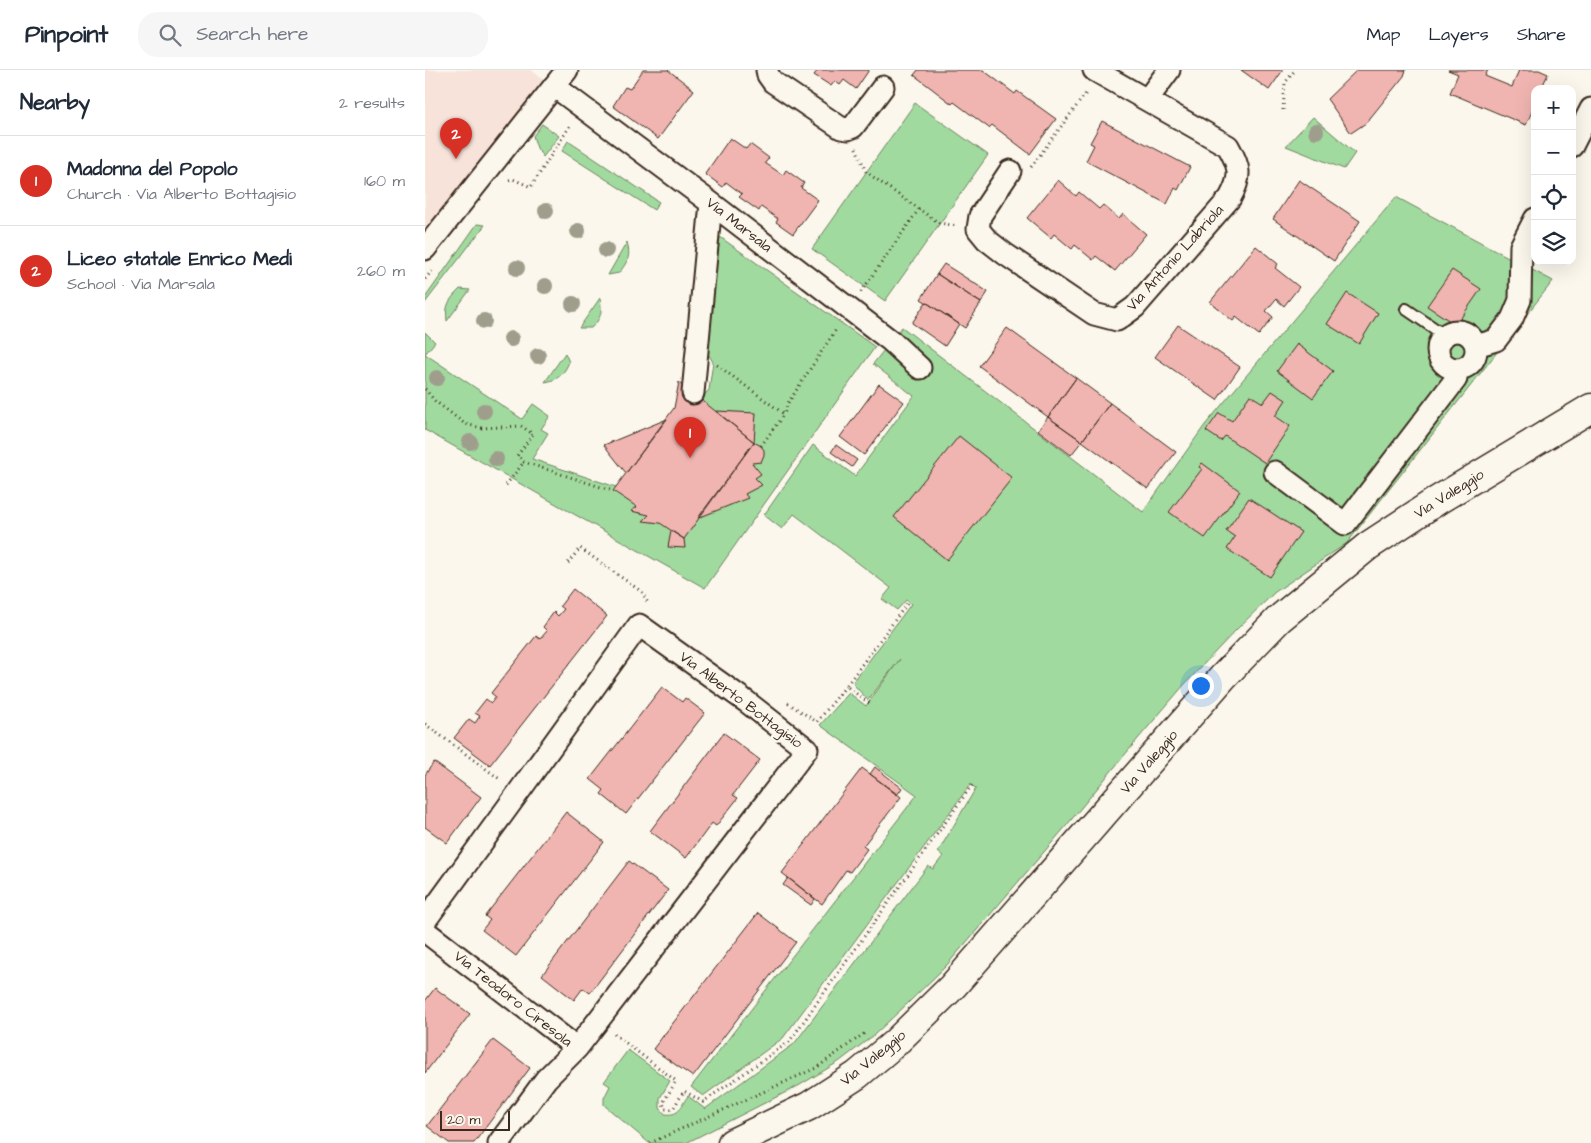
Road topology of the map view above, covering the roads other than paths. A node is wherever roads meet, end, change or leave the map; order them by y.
1 (767, 70) edge
2 (1169, 70) edge
3 (1098, 72) edge
4 (560, 78) edge
5 (883, 87) dead end
6 (1147, 100) junction
7 (1591, 110) edge
8 (1576, 138) edge
9 (1010, 171) road end
10 (711, 203) junction
11 (1534, 220) edge
12 (430, 257) edge
13 (1406, 309) dead end
14 (1444, 335) junction
15 (1476, 346) junction
16 (920, 368) dead end
17 (1456, 369) junction
18 (693, 393) dead end
19 (1591, 408) edge
20 (1275, 472) dead end
21 (425, 921) edge
22 (425, 931) edge
23 (577, 1048) junction
24 (499, 1143) edge
25 (732, 1143) edge

1 - 5 street
2 - 6 street
3 - 6 street, Via Antonio Labriola
4 - 10 street, Via Marsala
4 - 12 street, Via Marsala
6 - 9 street, Via Antonio Labriola
7 - 8 street
10 - 16 street, Via Marsala
10 - 18 street
11 - 15 street
13 - 14 lane
14 - 15 street
14 - 17 street
15 - 17 street
17 - 20 street
19 - 25 main road, Via Valeggio
21 - 23 street, Via Alberto Bottagisio
22 - 23 street, Via Teodoro Ciresola
23 - 24 street, Via Alberto Bottagisio

